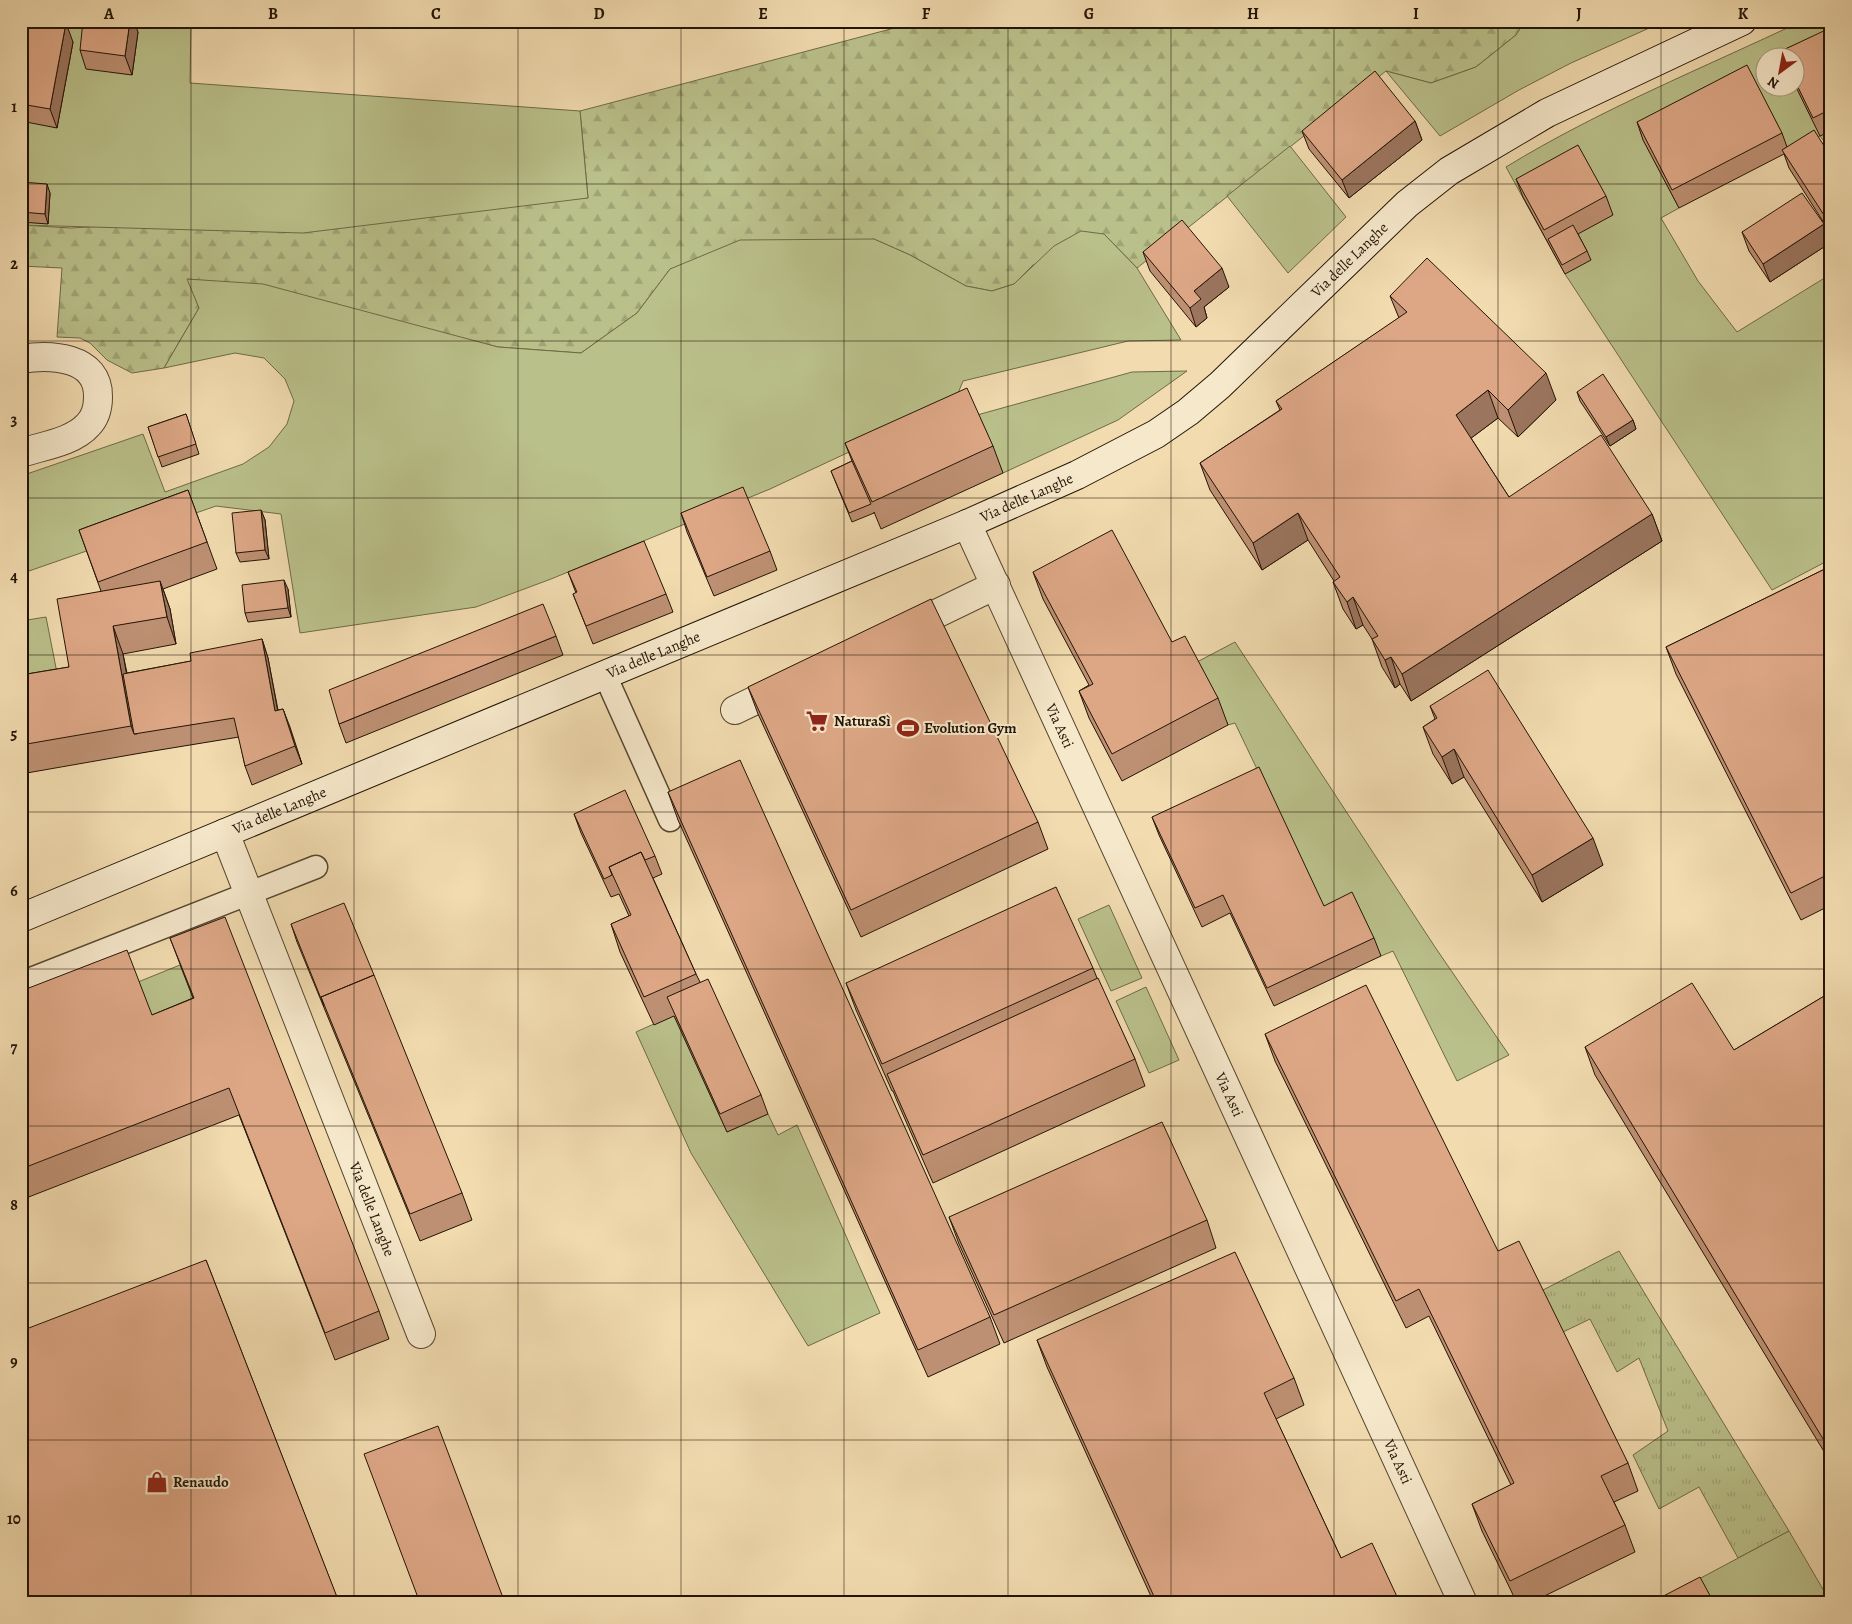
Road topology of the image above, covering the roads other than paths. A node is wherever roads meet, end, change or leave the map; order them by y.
1 (1742, 21) edge
2 (21, 359) edge
3 (21, 453) edge
4 (967, 524) junction
5 (996, 586) junction
6 (883, 639) edge
7 (813, 672) edge
8 (605, 675) junction
9 (735, 710) dead end
10 (670, 820) edge
11 (225, 833) junction
12 (316, 867) dead end
13 (249, 894) junction
14 (21, 918) edge
15 (21, 984) edge
16 (421, 1334) dead end
17 (1463, 1603) edge

1 - 4 street, Via delle Langhe
2 - 3 street
4 - 5 street, Via Asti
4 - 8 street, Via delle Langhe
5 - 6 street
5 - 17 street, Via Asti
7 - 9 street
8 - 10 lane
8 - 11 street, Via delle Langhe
11 - 13 street, Via delle Langhe
11 - 14 street, Via delle Langhe
12 - 13 lane
13 - 15 lane
13 - 16 street, Via delle Langhe

